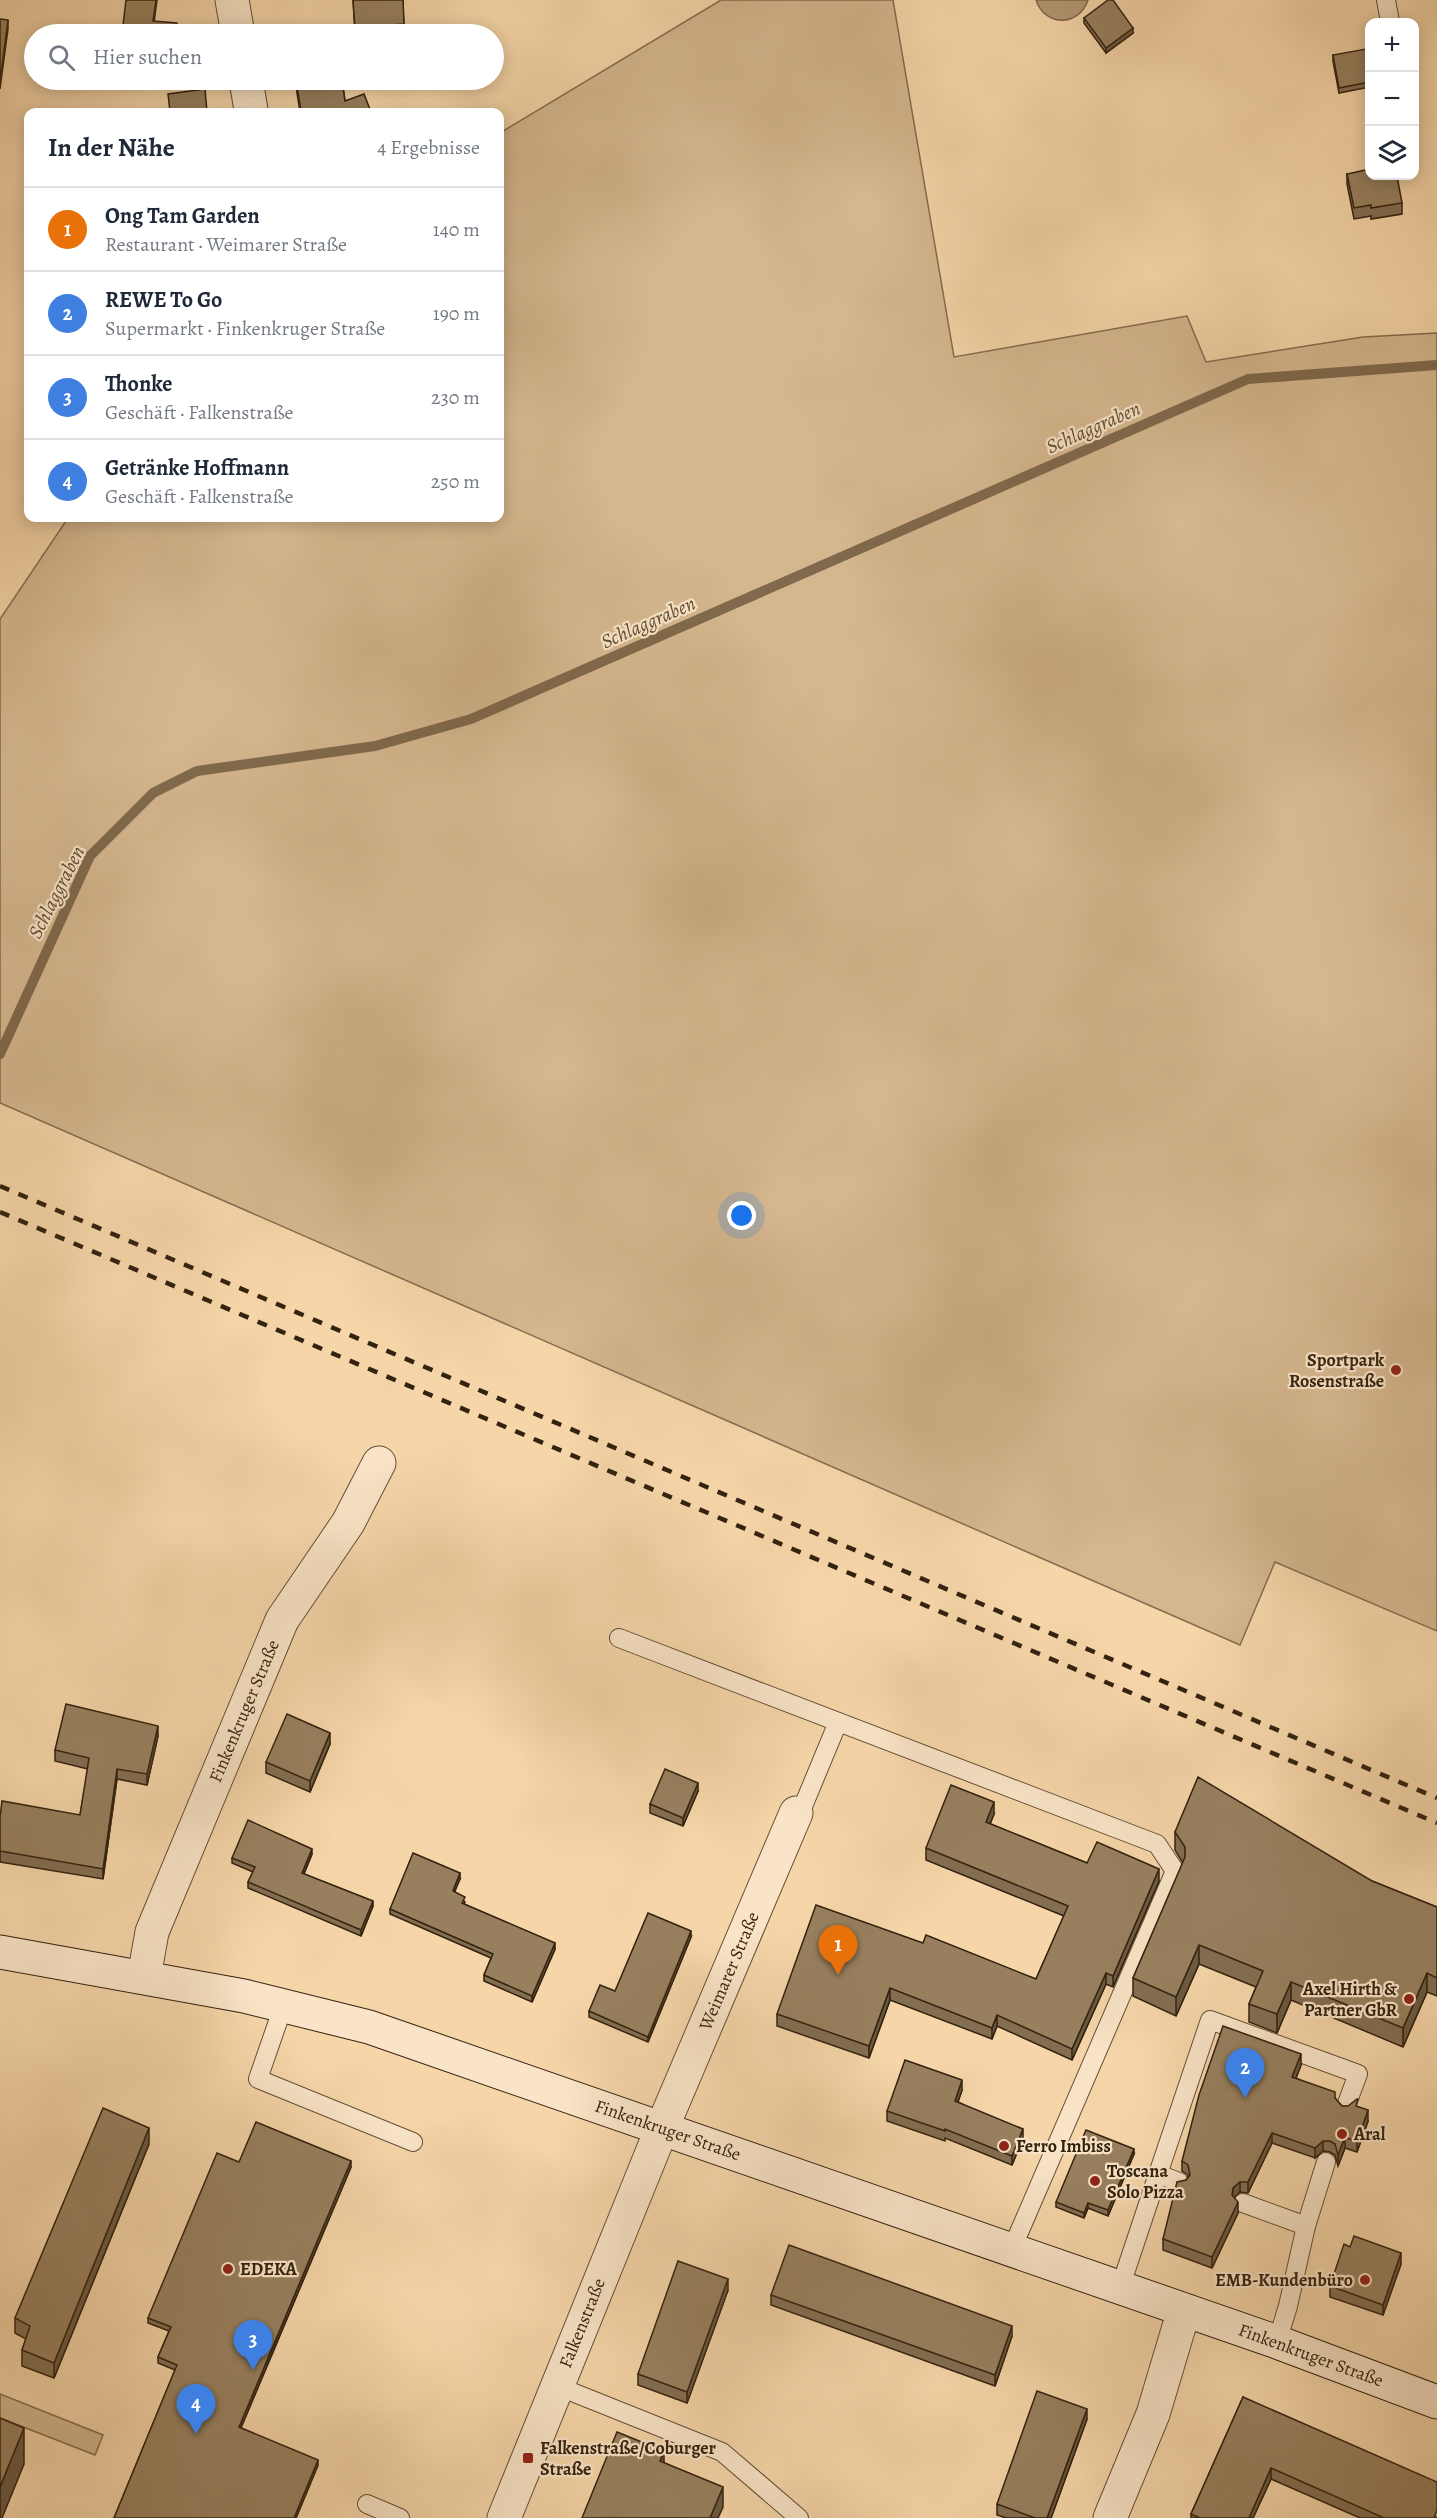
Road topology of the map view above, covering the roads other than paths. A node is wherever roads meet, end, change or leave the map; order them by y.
1 (232, 0) edge
2 (1386, 0) edge
3 (1389, 18) edge
4 (236, 24) edge
5 (379, 1463) dead end
6 (618, 1638) dead end
7 (838, 1722) junction
8 (796, 1813) joint
9 (0, 1952) edge
10 (144, 1977) junction
11 (284, 2004) junction
12 (1346, 2106) edge
13 (662, 2128) junction
14 (413, 2142) dead end
15 (1326, 2162) dead end
16 (1158, 2174) junction
17 (1179, 2181) edge
18 (1243, 2203) dead end
19 (1306, 2226) junction
20 (1011, 2250) junction
21 (1120, 2288) junction
22 (1185, 2310) junction
23 (1277, 2342) junction
24 (557, 2385) junction
25 (1437, 2402) edge
26 (367, 2504) dead end
27 (400, 2518) edge
28 (504, 2518) edge
29 (799, 2518) edge
30 (1110, 2518) edge

1 - 4 street
2 - 3 lane
5 - 10 street, Finkenkruger Straße
6 - 7 lane
7 - 8 lane
7 - 20 lane
8 - 13 street, Weimarer Straße
9 - 10 street, Finkenkruger Straße
10 - 11 street, Finkenkruger Straße
11 - 13 street, Finkenkruger Straße
11 - 14 lane
12 - 16 lane
13 - 20 street, Finkenkruger Straße
13 - 24 street, Falkenstraße
15 - 19 lane
16 - 17 lane
16 - 21 lane
18 - 19 lane
19 - 23 lane
20 - 21 street, Finkenkruger Straße
21 - 22 street, Finkenkruger Straße
22 - 23 street, Finkenkruger Straße
22 - 30 street
23 - 25 street, Finkenkruger Straße
24 - 28 street, Falkenstraße
24 - 29 lane
26 - 27 lane

